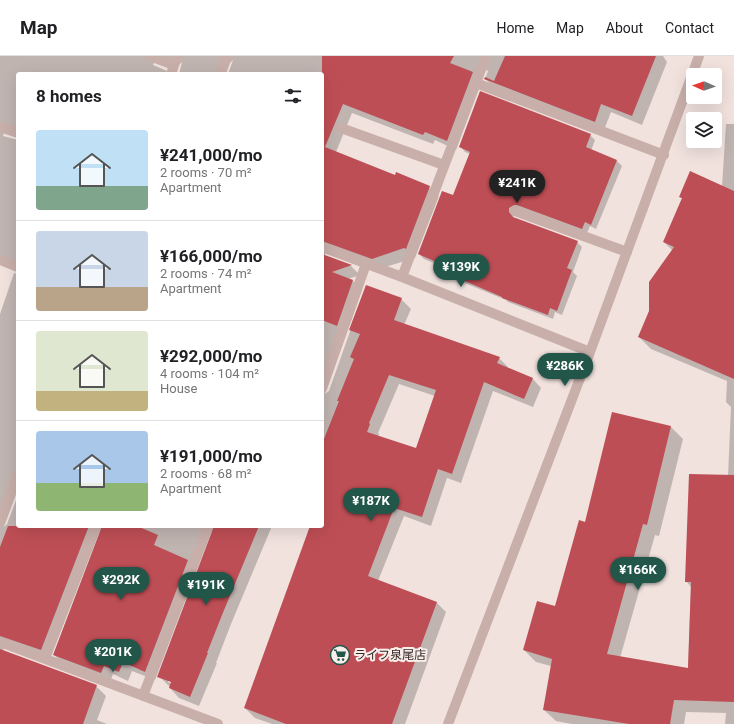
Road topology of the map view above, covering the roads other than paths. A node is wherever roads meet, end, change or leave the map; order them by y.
1 (150, 56) edge
2 (226, 56) edge
3 (485, 56) edge
4 (699, 56) edge
5 (174, 65) edge
6 (221, 72) edge
7 (476, 82) junction
8 (0, 127) edge
9 (341, 128) dead end
10 (16, 132) edge
11 (664, 155) junction
12 (444, 165) junction
13 (515, 211) dead end
14 (324, 248) edge
15 (627, 252) junction
16 (0, 260) edge
17 (366, 264) junction
18 (16, 266) edge
19 (402, 277) junction
20 (590, 352) junction
21 (324, 382) edge
22 (16, 479) edge
23 (0, 521) edge
24 (95, 528) edge
25 (207, 528) edge
26 (0, 642) edge
27 (45, 658) junction
28 (143, 696) junction
29 (218, 724) edge
30 (448, 724) edge

1 - 5 street
2 - 6 street
3 - 7 street
4 - 11 street
7 - 11 street
7 - 12 street
8 - 10 street
9 - 12 street
11 - 15 street
12 - 19 street
13 - 15 street
14 - 17 street
15 - 20 street
16 - 18 street
17 - 19 street
17 - 21 street
19 - 20 street
20 - 30 street
22 - 23 street
24 - 27 street
25 - 28 street
26 - 27 street
27 - 28 street
28 - 29 street

